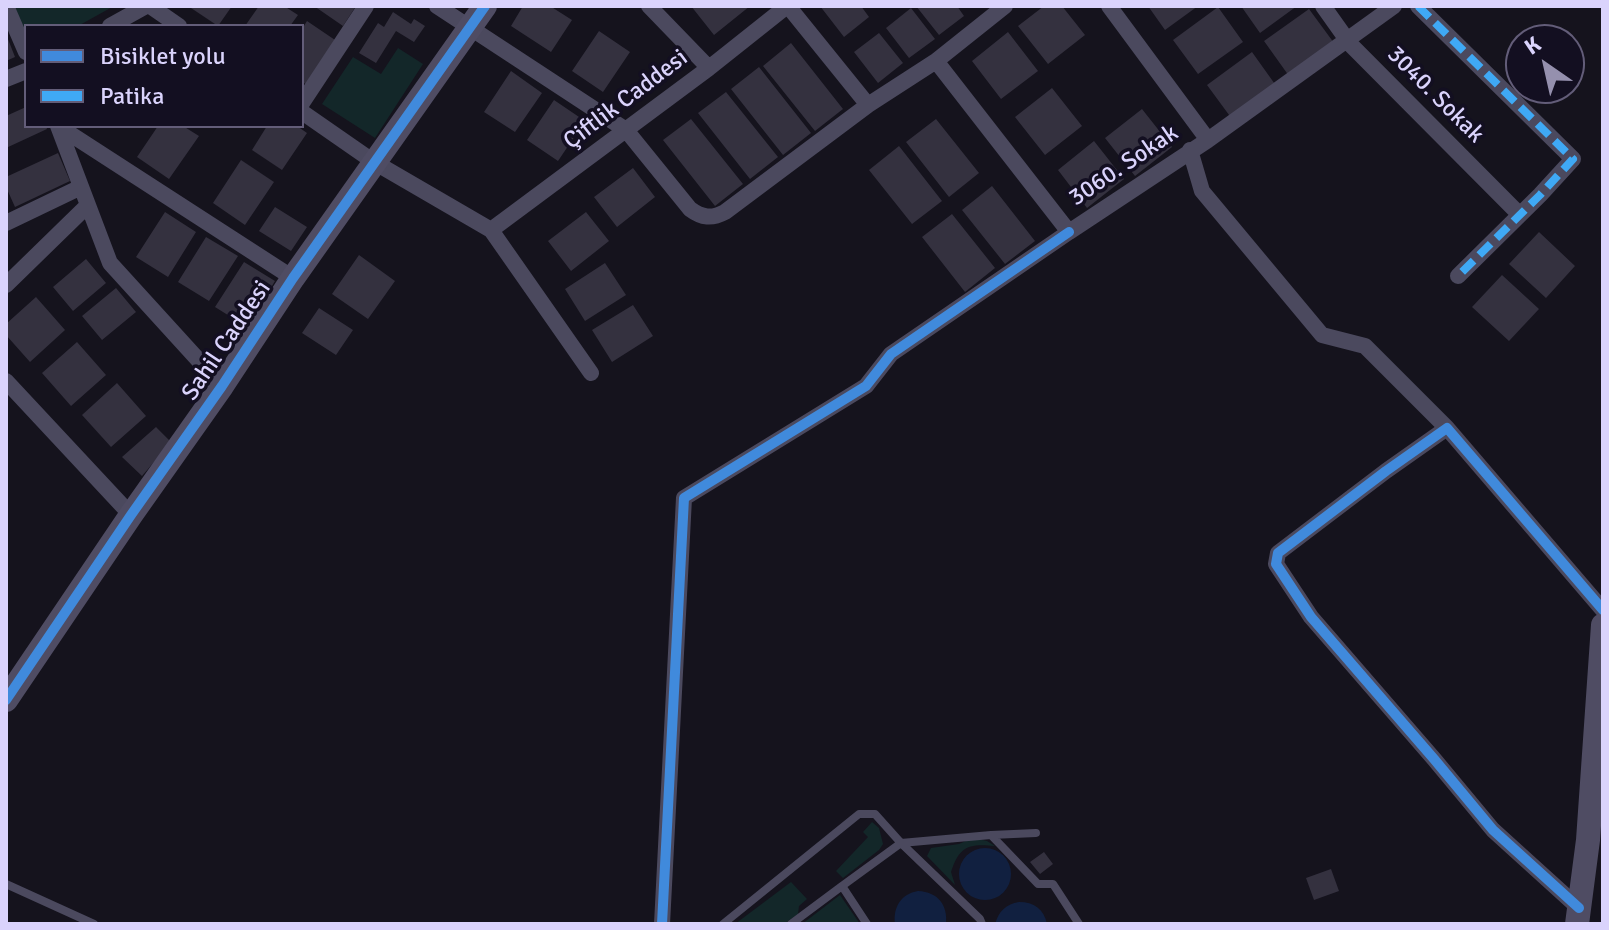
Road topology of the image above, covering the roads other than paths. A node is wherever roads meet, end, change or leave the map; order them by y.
1 (6, 6) edge
2 (148, 6) edge
3 (366, 6) edge
4 (437, 6) edge
5 (485, 6) edge
6 (649, 6) edge
7 (788, 6) edge
8 (1005, 6) edge
9 (1109, 6) edge
10 (1323, 6) edge
11 (1394, 6) edge
12 (1418, 6) edge
13 (114, 24) edge
14 (176, 24) edge
15 (470, 28) junction
16 (1347, 39) junction
17 (24, 47) edge
18 (936, 61) junction
19 (709, 68) junction
20 (304, 100) edge
21 (868, 105) junction
22 (304, 113) edge
23 (59, 128) edge
24 (61, 128) edge
25 (626, 130) junction
26 (1208, 140) junction
27 (1190, 150) junction
28 (374, 162) junction
29 (81, 187) junction
30 (88, 205) junction
31 (1519, 214) junction
32 (6, 223) edge
33 (491, 230) junction
34 (1069, 232) junction
35 (1458, 276) dead end
36 (293, 278) junction
37 (6, 285) edge
38 (591, 373) dead end
39 (6, 381) edge
40 (222, 386) junction
41 (1447, 428) junction
42 (131, 515) junction
43 (1603, 610) edge
44 (1603, 625) edge
45 (6, 700) edge
46 (1036, 833) dead end
47 (991, 835) junction
48 (901, 843) junction
49 (6, 884) edge
50 (842, 886) junction
51 (1594, 919) edge
52 (94, 924) edge
53 (662, 924) edge
54 (723, 924) edge
55 (791, 924) edge
56 (867, 924) edge
57 (982, 924) edge
58 (1079, 924) edge

1 - 17 street
2 - 13 street
2 - 14 street
3 - 20 street
4 - 15 street
5 - 15 street, Sahil Caddesi
6 - 19 street
7 - 19 street, Çiftlik Caddesi
7 - 21 street
8 - 18 street
9 - 26 street, 3060. Sokak
10 - 16 street, 3040. Sokak
11 - 16 street
12 - 31 street
15 - 25 street
15 - 28 street, Sahil Caddesi
16 - 26 street
16 - 31 street, 3040. Sokak
18 - 21 street
18 - 34 street, 3060. Sokak
19 - 25 street, Çiftlik Caddesi
21 - 25 street
22 - 28 street
23 - 29 street
24 - 36 street
25 - 33 street, Çiftlik Caddesi
26 - 27 street, 3060. Sokak
27 - 34 street, 3060. Sokak
27 - 41 street
28 - 33 street
28 - 36 street, Sahil Caddesi
29 - 30 street
29 - 32 street
30 - 37 street
30 - 40 street
31 - 35 street
33 - 38 street
34 - 53 street
36 - 40 street, Sahil Caddesi
39 - 42 street
40 - 42 street, Sahil Caddesi
41 - 43 street
41 - 51 street
42 - 45 street, Sahil Caddesi
44 - 51 street
46 - 47 lane
47 - 48 lane
47 - 58 lane
48 - 50 lane
48 - 54 lane
48 - 57 lane
49 - 52 lane
50 - 55 lane
50 - 56 lane

